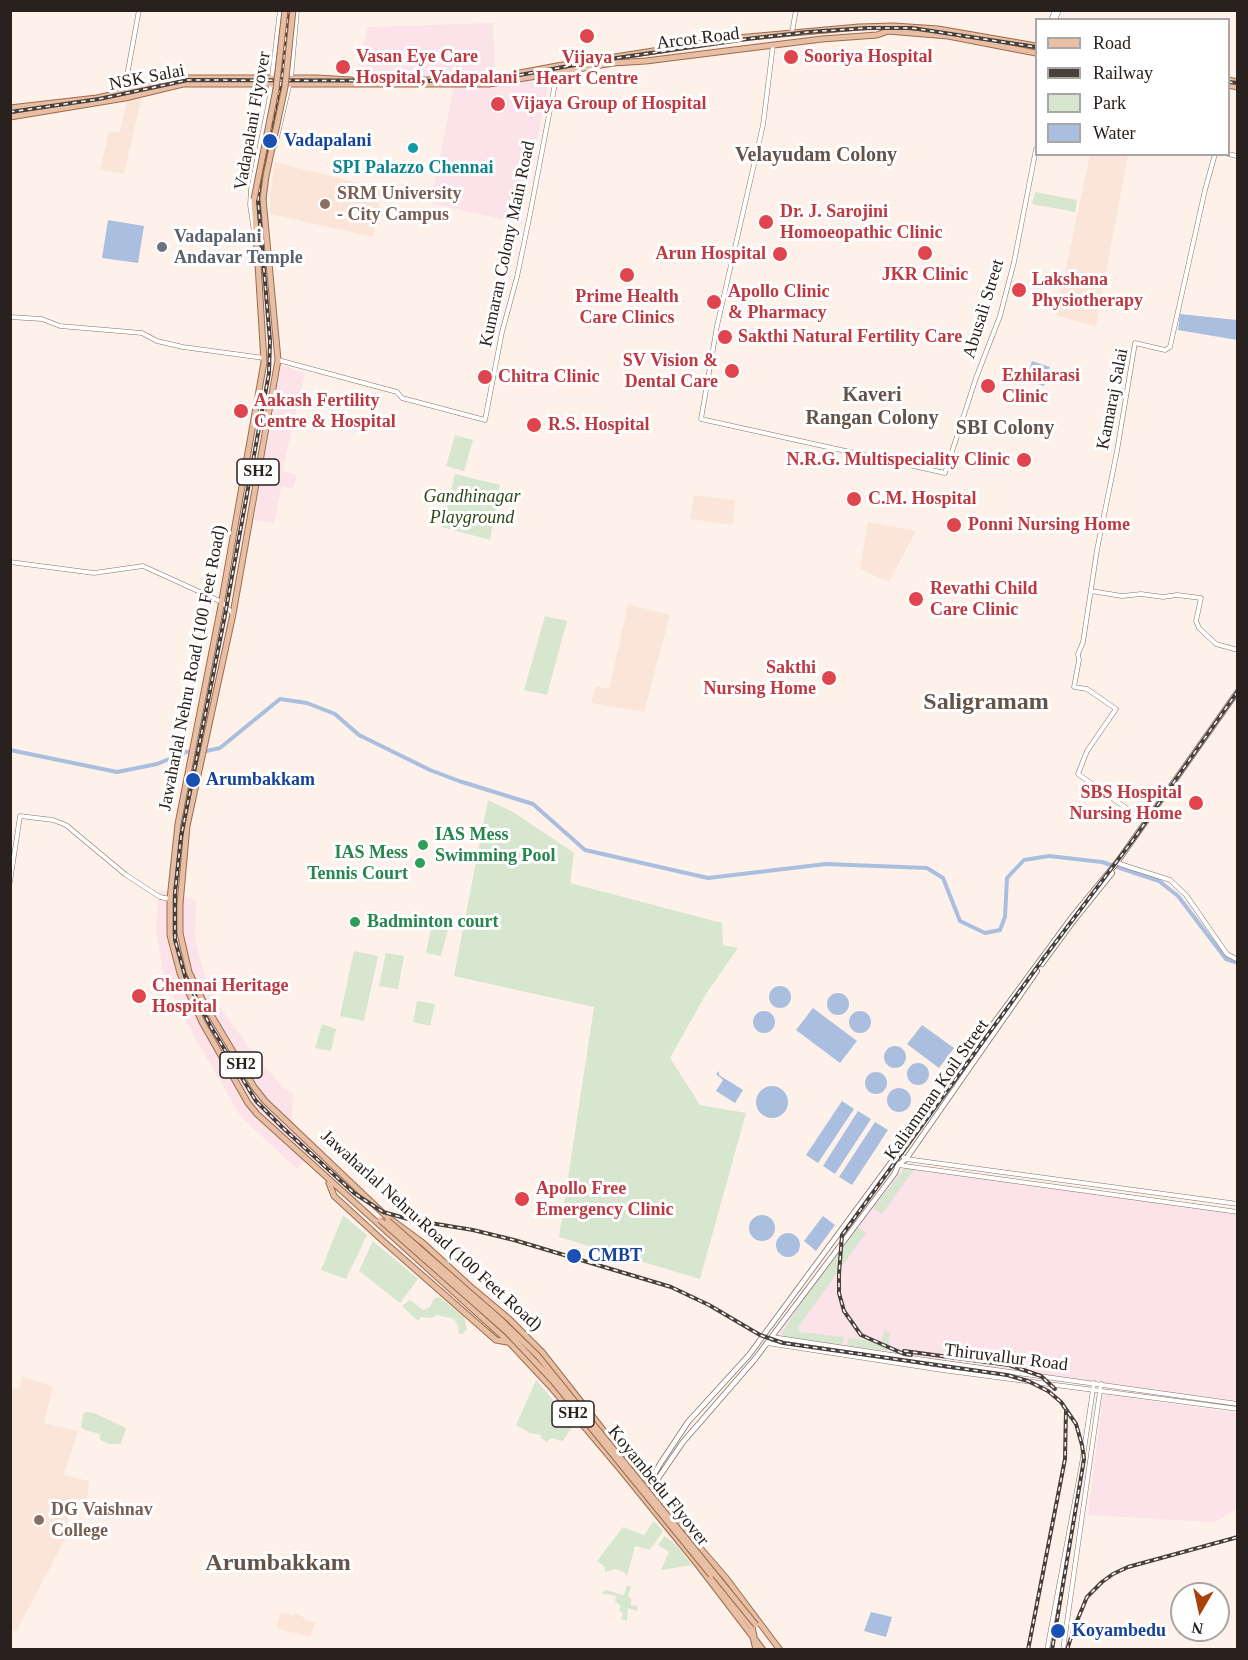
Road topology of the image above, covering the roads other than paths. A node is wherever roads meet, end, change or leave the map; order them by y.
1 (139, 10) edge
2 (279, 10) edge
3 (285, 10) edge
4 (295, 10) edge
5 (796, 10) edge
6 (824, 30) junction
7 (792, 32) junction
8 (277, 33) junction
9 (295, 35) junction
10 (826, 39) junction
11 (773, 45) junction
12 (1035, 46) edge
13 (1035, 53) edge
14 (557, 73) junction
15 (272, 81) junction
16 (291, 81) junction
17 (368, 82) junction
18 (406, 82) junction
19 (125, 95) junction
20 (269, 102) junction
21 (285, 105) junction
22 (13, 108) edge
23 (14, 116) edge
24 (1035, 154) edge
25 (1214, 156) edge
26 (255, 236) junction
27 (266, 236) junction
28 (10, 317) edge
29 (264, 358) junction
30 (279, 360) junction
31 (247, 464) junction
32 (259, 466) junction
33 (10, 562) edge
34 (1092, 591) junction
35 (222, 602) junction
36 (233, 614) junction
37 (1238, 650) edge
38 (1238, 691) edge
39 (1238, 696) edge
40 (189, 767) junction
41 (201, 769) junction
42 (1146, 822) junction
43 (1118, 865) junction
44 (10, 882) edge
45 (170, 899) junction
46 (1089, 899) junction
47 (1238, 960) edge
48 (318, 1149) junction
49 (897, 1156) junction
50 (906, 1159) junction
51 (307, 1161) junction
52 (898, 1165) junction
53 (328, 1180) junction
54 (1238, 1204) edge
55 (1238, 1212) edge
56 (385, 1215) junction
57 (371, 1218) junction
58 (463, 1279) junction
59 (454, 1290) junction
60 (509, 1319) junction
61 (498, 1332) junction
62 (772, 1337) junction
63 (509, 1342) junction
64 (767, 1343) junction
65 (1094, 1383) junction
66 (1101, 1384) junction
67 (1093, 1390) junction
68 (1100, 1390) junction
69 (575, 1394) junction
70 (564, 1402) junction
71 (1238, 1404) edge
72 (1238, 1409) edge
73 (635, 1472) junction
74 (654, 1475) junction
75 (647, 1487) junction
76 (652, 1494) junction
77 (694, 1539) junction
78 (682, 1547) junction
79 (754, 1625) junction
80 (766, 1629) junction
81 (753, 1635) junction
82 (756, 1650) edge
83 (763, 1650) edge
84 (780, 1650) edge
85 (1047, 1650) edge
86 (1063, 1650) edge

1 - 19 street
2 - 8 street, Jawaharlal Nehru Road (100 Feet Road)
3 - 26 main road, Vadapalani Flyover / SH2, bridge
4 - 9 street, Jawaharlal Nehru Road (100 Feet Road)
4 - 27 main road, Vadapalani Flyover / SH2, bridge
5 - 7 street
6 - 7 main road, Arcot Road
6 - 10 main road
6 - 12 main road, Arcot Road
7 - 18 main road, Arcot Road
8 - 9 street
8 - 15 street, Jawaharlal Nehru Road (100 Feet Road)
9 - 16 street, Jawaharlal Nehru Road (100 Feet Road)
10 - 11 main road, Arcot Road
10 - 13 main road, Arcot Road
11 - 14 main road, Arcot Road
11 - 24 street, Abusali Street
14 - 18 main road, Arcot Road
14 - 30 street, Kumaran Colony Main Road
15 - 16 main road, NSK Salai
15 - 19 main road, NSK Salai
15 - 20 street, Jawaharlal Nehru Road (100 Feet Road)
16 - 17 main road, Arcot Road
16 - 17 main road, Arcot Road
16 - 21 street, Jawaharlal Nehru Road (100 Feet Road)
17 - 18 main road, Arcot Road
19 - 22 main road
19 - 23 main road, NSK Salai
20 - 21 street
20 - 26 street, Jawaharlal Nehru Road (100 Feet Road)
21 - 27 street, Jawaharlal Nehru Road (100 Feet Road)
22 - 23 main road
25 - 34 street, Kamaraj Salai
26 - 29 main road, Jawaharlal Nehru Road (100 Feet Road) / SH2
27 - 30 main road, Jawaharlal Nehru Road (100 Feet Road) / SH2
28 - 29 street
29 - 31 main road, Jawaharlal Nehru Road (100 Feet Road) / SH2
30 - 32 main road, Jawaharlal Nehru Road (100 Feet Road) / SH2
31 - 32 main road
31 - 35 main road, Jawaharlal Nehru Road (100 Feet Road) / SH2
32 - 36 main road, Jawaharlal Nehru Road (100 Feet Road) / SH2
33 - 35 street
34 - 37 street
34 - 42 street, Kamaraj Salai
35 - 36 street
35 - 40 main road, Jawaharlal Nehru Road (100 Feet Road) / SH2
36 - 41 main road, Jawaharlal Nehru Road (100 Feet Road) / SH2
38 - 42 main road, Kaliamman Koil Street
39 - 43 main road, Kaliamman Koil Street
40 - 41 main road
40 - 45 main road, Jawaharlal Nehru Road (100 Feet Road) / SH2
41 - 48 main road, Jawaharlal Nehru Road (100 Feet Road) / SH2
42 - 43 main road, Kaliamman Koil Street
43 - 46 main road, Kaliamman Koil Street
43 - 47 street
44 - 45 street
45 - 51 main road, Jawaharlal Nehru Road (100 Feet Road) / SH2
46 - 49 main road, Kaliamman Koil Street
46 - 50 main road, Kaliamman Koil Street
48 - 51 main road
48 - 56 main road, Jawaharlal Nehru Road (100 Feet Road) / SH2
49 - 50 street
49 - 52 street
49 - 74 main road, Kaliamman Koil Street
50 - 52 main road, Kaliamman Koil Street
50 - 54 street
51 - 53 main road, Jawaharlal Nehru Road (100 Feet Road) / SH2
52 - 55 street
52 - 62 main road, Kaliamman Koil Street
53 - 57 main road, Jawaharlal Nehru Road (100 Feet Road) / SH2
53 - 63 main road
56 - 58 main road, Jawaharlal Nehru Road (100 Feet Road) / SH2
56 - 79 main road, Koyambedu Flyover, bridge
57 - 59 main road, Jawaharlal Nehru Road (100 Feet Road) / SH2
57 - 79 main road, Koyambedu Flyover, bridge
58 - 59 main road
58 - 60 main road, Jawaharlal Nehru Road (100 Feet Road) / SH2
59 - 61 main road, Jawaharlal Nehru Road (100 Feet Road) / SH2
60 - 61 main road
60 - 69 main road, Jawaharlal Nehru Road (100 Feet Road) / SH2
61 - 63 main road, Jawaharlal Nehru Road (100 Feet Road) / SH2
62 - 64 main road, Kaliamman Koil Street
62 - 65 street, Thiruvallur Road
63 - 70 main road, Jawaharlal Nehru Road (100 Feet Road) / SH2
64 - 67 street
64 - 76 main road, Kaliamman Koil Street
65 - 66 street, Thiruvallur Road
65 - 67 street
66 - 68 street
66 - 71 street, Thiruvallur Road
67 - 68 street
67 - 85 street
68 - 72 street
68 - 86 street
69 - 70 main road
69 - 73 main road, Jawaharlal Nehru Road (100 Feet Road) / SH2
70 - 78 main road, Jawaharlal Nehru Road (100 Feet Road) / SH2
73 - 74 main road
73 - 75 main road, Jawaharlal Nehru Road (100 Feet Road) / SH2
74 - 75 main road, Kaliamman Koil Street
75 - 76 main road, Jawaharlal Nehru Road (100 Feet Road) / SH2
76 - 77 main road, Jawaharlal Nehru Road (100 Feet Road) / SH2
77 - 78 main road
77 - 80 main road, Jawaharlal Nehru Road (100 Feet Road) / SH2
78 - 81 main road, Jawaharlal Nehru Road (100 Feet Road) / SH2
79 - 80 main road, Koyambedu Flyover
79 - 81 main road, Koyambedu Flyover
80 - 84 main road, Jawaharlal Nehru Road (100 Feet Road) / SH2
81 - 82 main road, Koyambedu Flyover
81 - 83 main road, Jawaharlal Nehru Road (100 Feet Road) / SH2

